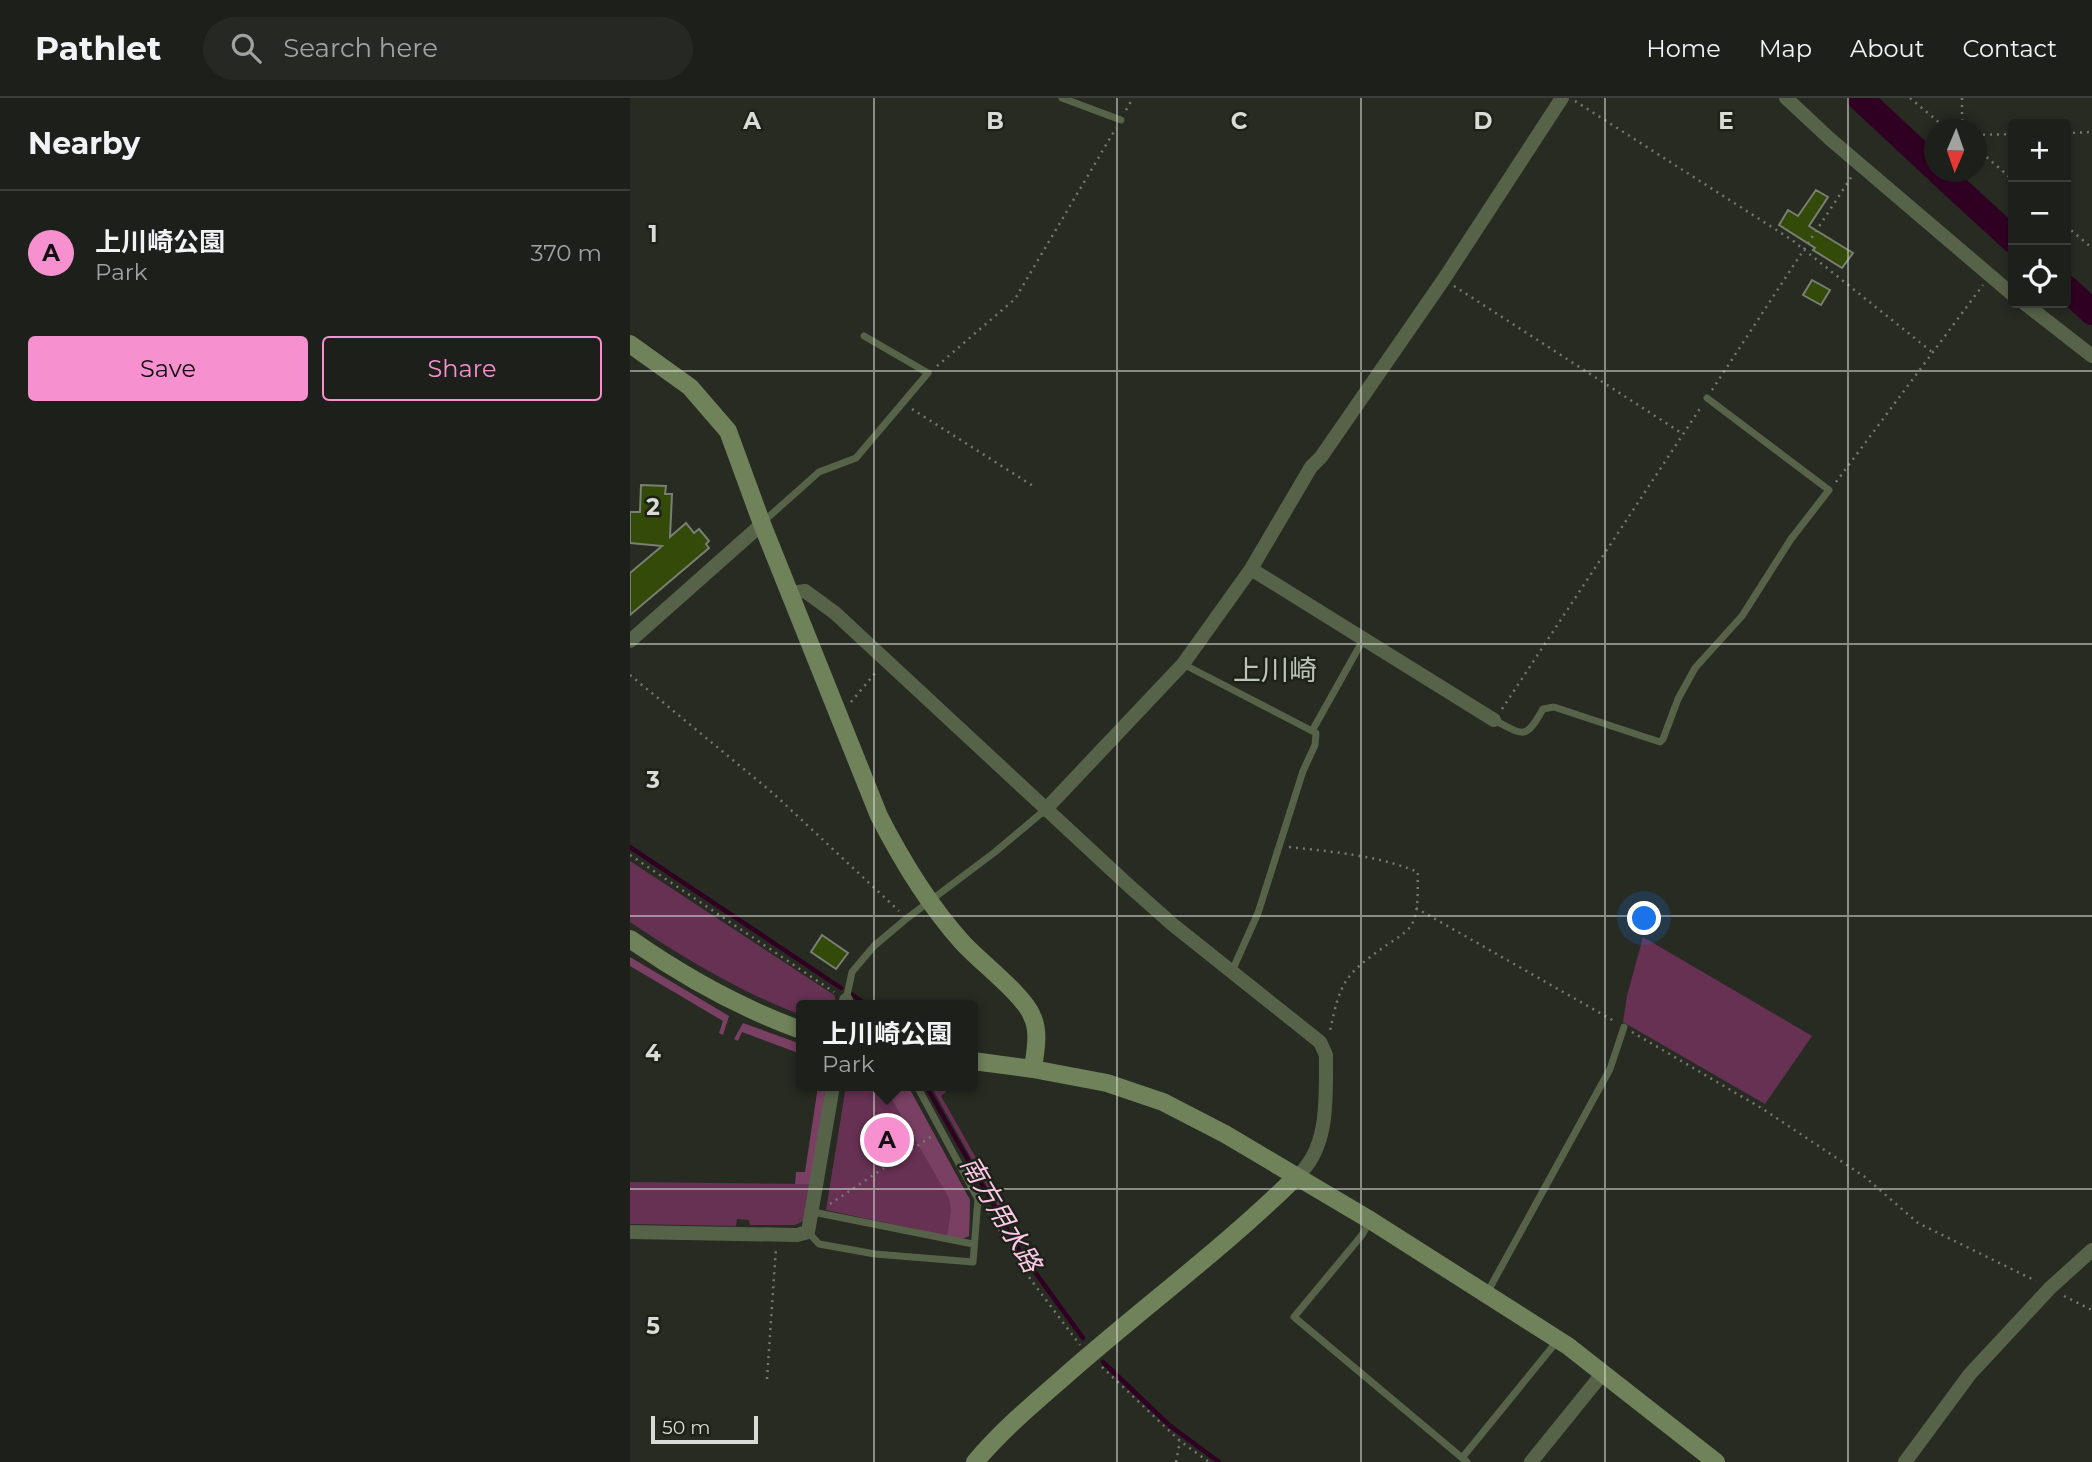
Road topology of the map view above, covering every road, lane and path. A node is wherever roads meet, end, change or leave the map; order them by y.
1 (1062, 98) edge
2 (1133, 98) edge
3 (1562, 98) edge
4 (1570, 98) edge
5 (1786, 98) edge
6 (1910, 98) edge
7 (1962, 98) edge
8 (1935, 119) edge
9 (1962, 119) edge
10 (1121, 120) junction
11 (2092, 132) edge
12 (2071, 133) edge
13 (2008, 134) edge
14 (1987, 135) edge
15 (1987, 158) edge
16 (1859, 164) junction
17 (2008, 176) edge
18 (2071, 230) edge
19 (2092, 248) edge
20 (1805, 250) junction
21 (1990, 277) junction
22 (1444, 279) junction
23 (2008, 291) edge
24 (2030, 308) edge
25 (864, 336) dead end
26 (630, 344) edge
27 (1933, 352) junction
28 (2092, 356) edge
29 (928, 373) junction
30 (1707, 398) junction
31 (903, 403) junction
32 (1683, 434) junction
33 (1033, 486) dead end
34 (1829, 490) junction
35 (762, 524) junction
36 (1251, 569) junction
37 (791, 593) junction
38 (1363, 640) junction
39 (630, 641) edge
40 (886, 660) junction
41 (1184, 664) junction
42 (630, 675) edge
43 (838, 718) junction
44 (1494, 720) junction
45 (1312, 731) junction
46 (1045, 810) junction
47 (1279, 846) junction
48 (630, 855) edge
49 (929, 901) junction
50 (1416, 908) junction
51 (906, 919) junction
52 (630, 939) edge
53 (1231, 972) junction
54 (842, 1000) edge
55 (845, 1000) edge
56 (1623, 1027) junction
57 (796, 1028) edge
58 (1322, 1046) junction
59 (978, 1062) edge
60 (1033, 1069) junction
61 (832, 1091) edge
62 (921, 1091) edge
63 (942, 1130) junction
64 (1296, 1177) junction
65 (818, 1209) junction
66 (1370, 1220) junction
67 (630, 1232) edge
68 (808, 1232) junction
69 (777, 1234) junction
70 (973, 1244) junction
71 (2092, 1250) edge
72 (2050, 1289) junction
73 (1487, 1293) junction
74 (2092, 1310) edge
75 (1558, 1339) junction
76 (1603, 1373) junction
77 (767, 1379) dead end
78 (1180, 1441) dead end
79 (1464, 1460) edge
80 (975, 1462) edge
81 (1176, 1462) edge
82 (1531, 1462) edge
83 (1716, 1462) edge
84 (1905, 1462) edge

1 - 10 lane
2 - 10 path
3 - 22 street
4 - 20 path
5 - 16 street
6 - 8 path
7 - 9 path
10 - 29 path
11 - 12 path
13 - 14 path
15 - 17 path
16 - 20 path
16 - 21 street
18 - 19 path
20 - 27 path
20 - 30 path
21 - 23 street
21 - 27 path
22 - 32 path
22 - 36 street
24 - 28 street
25 - 29 lane
26 - 35 street
27 - 34 path
29 - 31 lane
30 - 32 path
30 - 34 lane
31 - 33 path
31 - 35 lane
32 - 44 path
34 - 44 lane
35 - 37 street
35 - 39 street
36 - 38 street
36 - 41 street
37 - 40 street
37 - 43 street
38 - 44 street
38 - 45 lane
40 - 43 path
40 - 46 street
41 - 45 lane
41 - 46 street
42 - 51 path
43 - 49 street
45 - 47 lane
46 - 49 lane
46 - 53 street
47 - 50 path
47 - 53 lane
48 - 54 path
49 - 51 lane
49 - 60 street
50 - 56 path
50 - 58 path
51 - 55 lane
52 - 57 street
53 - 58 street
56 - 72 path
56 - 73 lane
58 - 64 street
59 - 60 street
60 - 64 street
61 - 65 street
62 - 63 lane
63 - 65 path
63 - 70 lane
64 - 66 street
64 - 80 street
65 - 68 street
65 - 70 lane
66 - 73 street
66 - 79 lane
67 - 69 street
68 - 69 street
68 - 70 lane
69 - 77 path
71 - 72 street
72 - 74 path
72 - 84 street
73 - 75 street
75 - 76 street
75 - 79 lane
76 - 82 street
76 - 83 street
78 - 81 path

